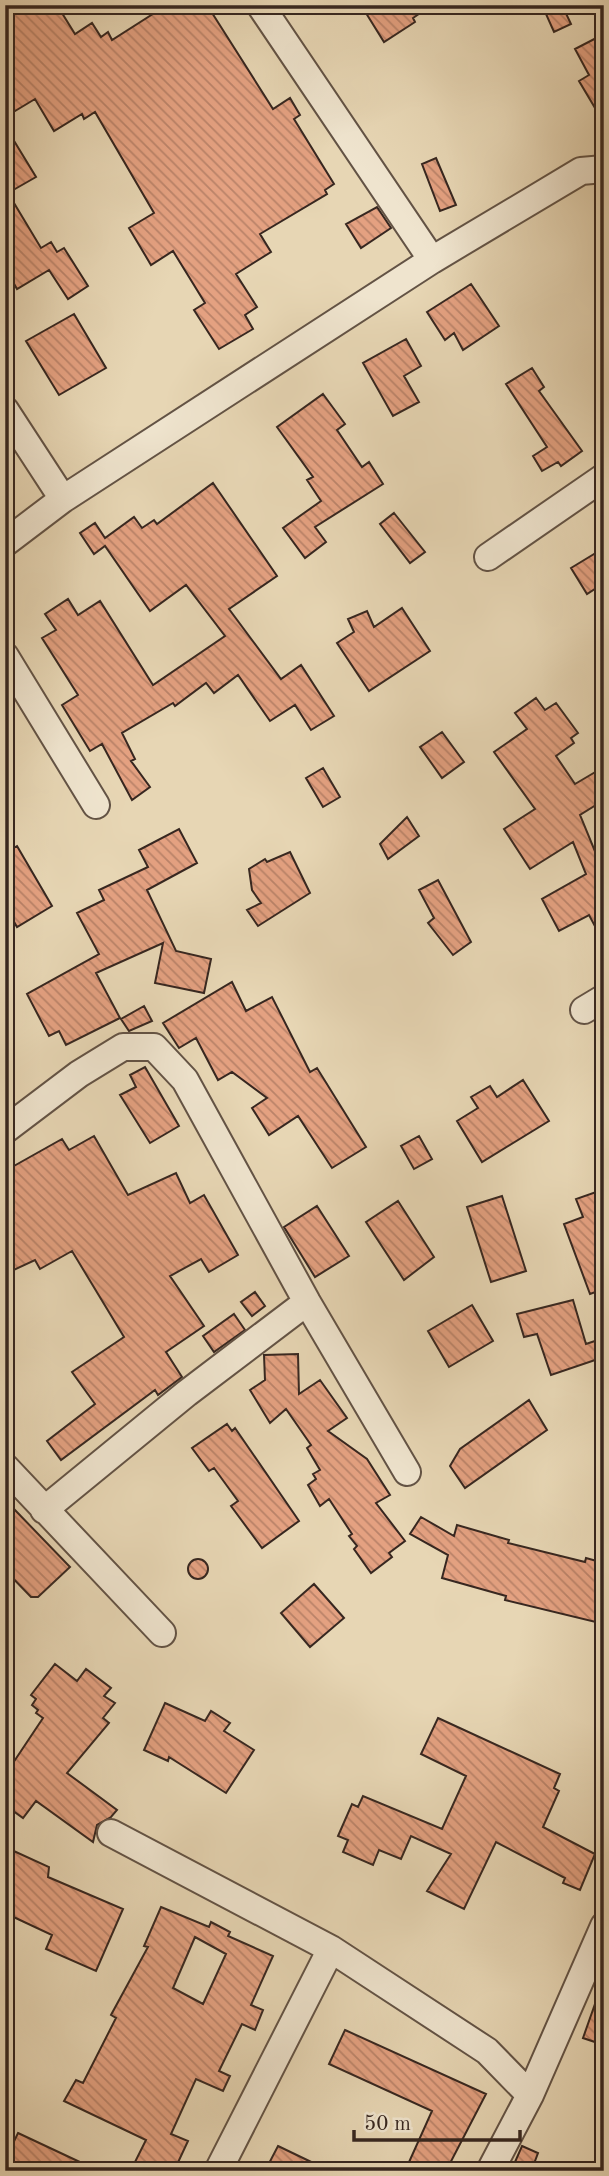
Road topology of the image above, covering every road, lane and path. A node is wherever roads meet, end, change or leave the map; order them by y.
1 (260, 5) edge
2 (604, 169) edge
3 (432, 260) junction
4 (5, 410) edge
5 (604, 477) edge
6 (63, 499) junction
7 (5, 543) edge
8 (488, 557) dead end
9 (5, 656) edge
10 (96, 805) dead end
11 (5, 1130) edge
12 (307, 1302) junction
13 (5, 1467) edge
14 (408, 1472) dead end
15 (44, 1510) junction
16 (162, 1633) dead end
17 (111, 1833) dead end
18 (604, 1926) edge
19 (331, 1949) junction
20 (530, 2095) junction
21 (218, 2171) edge
22 (490, 2171) edge

1 - 3 street
2 - 3 street
3 - 6 street
4 - 6 street
5 - 8 street
6 - 7 street
9 - 10 street
11 - 12 street
12 - 14 street
12 - 15 street
13 - 15 street
15 - 16 street
17 - 19 street
18 - 20 street
19 - 20 street
19 - 21 street
20 - 22 street

